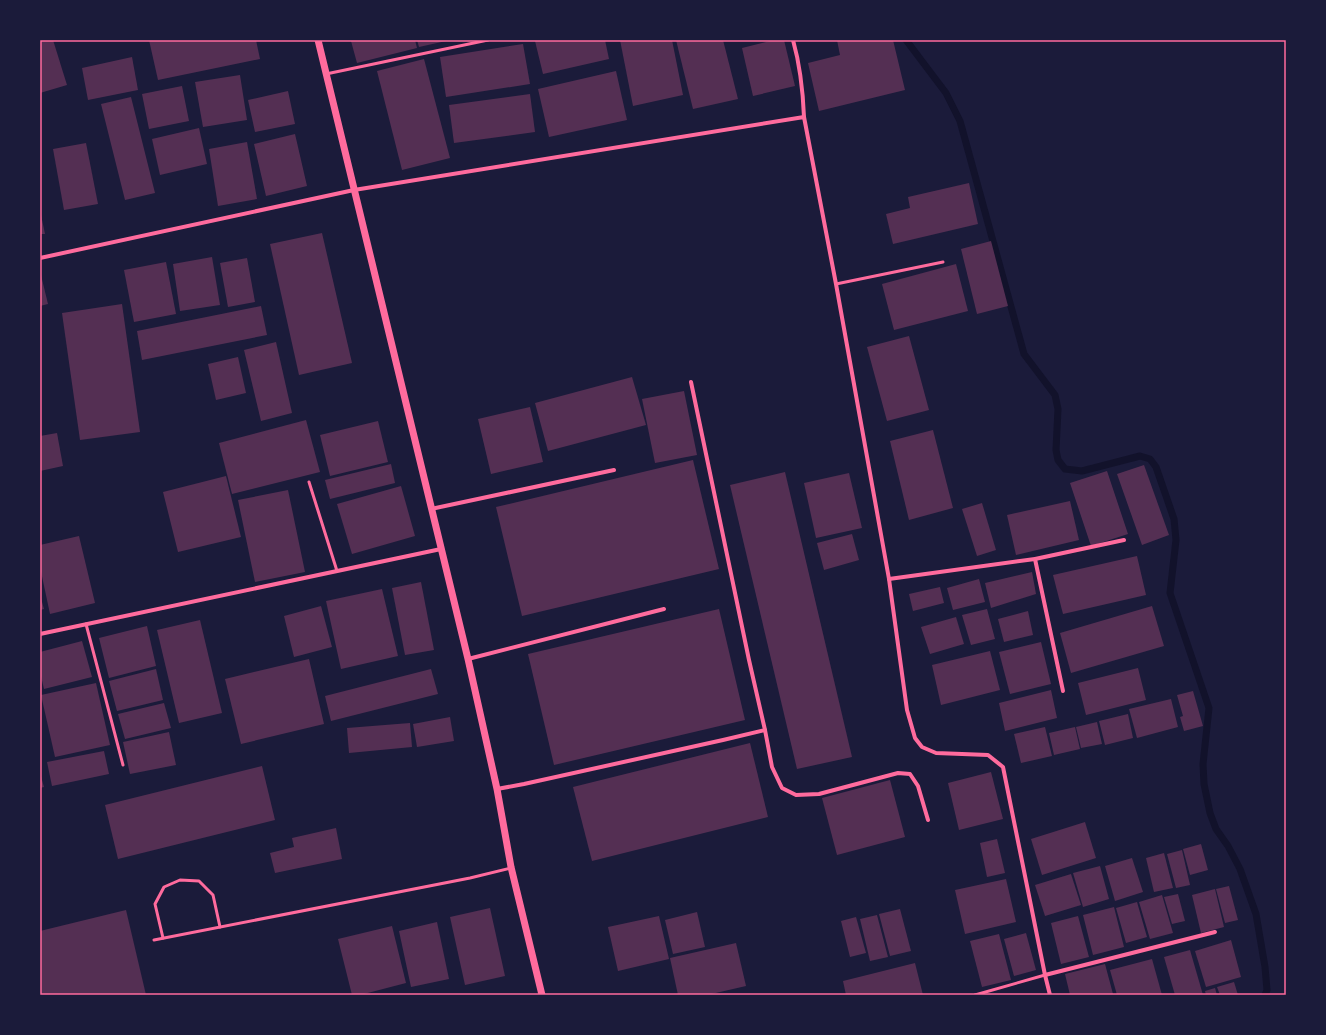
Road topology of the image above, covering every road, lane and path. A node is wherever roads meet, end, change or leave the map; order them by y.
1 (318, 40) edge
2 (488, 40) edge
3 (794, 40) edge
4 (326, 74) junction
5 (804, 117) junction
6 (354, 190) junction
7 (40, 258) edge
8 (943, 262) dead end
9 (836, 284) junction
10 (691, 382) dead end
11 (614, 470) dead end
12 (309, 482) dead end
13 (432, 509) junction
14 (1124, 540) dead end
15 (441, 549) junction
16 (1035, 559) junction
17 (337, 572) junction
18 (889, 579) junction
19 (664, 609) dead end
20 (86, 624) junction
21 (40, 634) edge
22 (468, 659) junction
23 (1063, 691) dead end
24 (765, 730) junction
25 (122, 765) dead end
26 (497, 789) junction
27 (928, 820) dead end
28 (511, 867) junction
29 (220, 927) junction
30 (1215, 932) dead end
31 (163, 938) junction
32 (154, 940) dead end
33 (1044, 975) junction
34 (542, 995) edge
35 (975, 995) edge
36 (1050, 995) edge

1 - 4 street
2 - 4 lane
3 - 5 street
4 - 6 street
5 - 6 street
5 - 9 street
6 - 7 street
6 - 13 street
8 - 9 lane
9 - 18 street
10 - 24 street
11 - 13 street
12 - 17 lane
13 - 15 street
14 - 16 street
15 - 17 street
15 - 22 street
16 - 18 street
16 - 23 street
17 - 20 street
18 - 33 street
19 - 22 street
20 - 21 street
20 - 25 lane
22 - 26 street
24 - 26 street
24 - 27 street
26 - 28 street
28 - 29 lane
28 - 34 street
29 - 31 lane
29 - 31 lane
30 - 33 street
31 - 32 lane
33 - 35 lane
33 - 36 street

